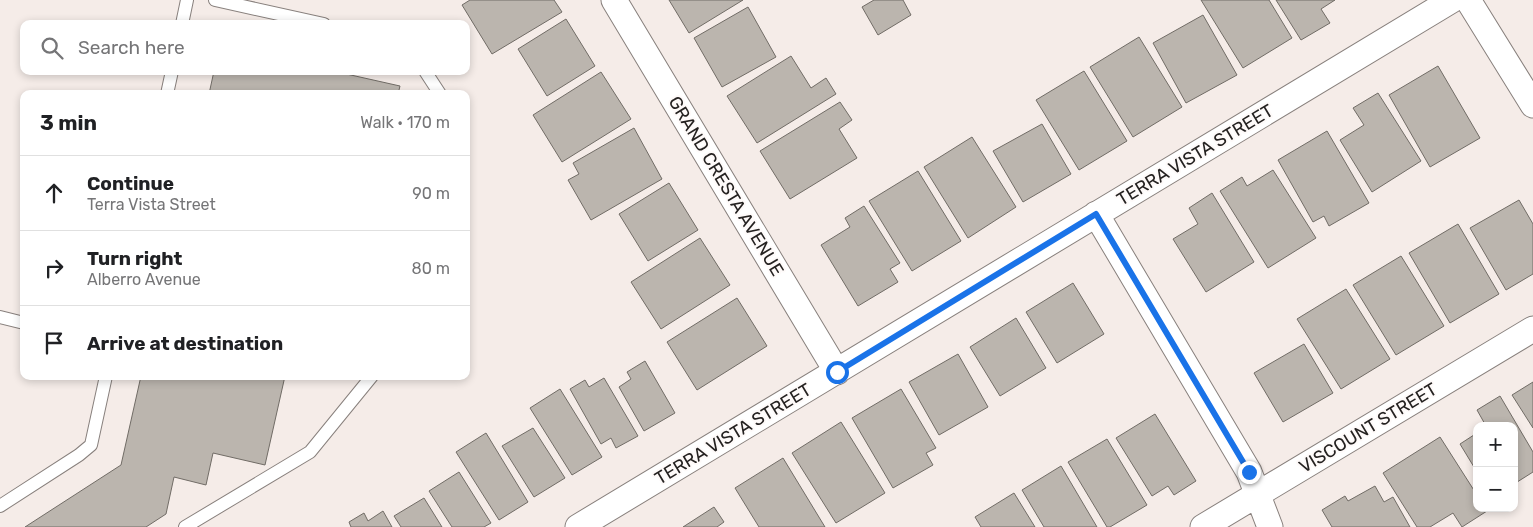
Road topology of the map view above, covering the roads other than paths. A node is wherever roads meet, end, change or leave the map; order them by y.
1 (187, 0) edge
2 (214, 0) edge
3 (614, 0) edge
4 (1452, 0) edge
5 (1468, 0) edge
6 (183, 20) edge
7 (306, 20) edge
8 (171, 75) edge
9 (428, 75) edge
10 (168, 90) edge
11 (437, 90) edge
12 (1533, 105) edge
13 (1096, 214) junction
14 (0, 317) edge
15 (20, 322) edge
16 (1533, 329) edge
17 (837, 372) junction
18 (105, 380) edge
19 (369, 380) edge
20 (1257, 494) junction
21 (0, 506) edge
22 (185, 527) edge
23 (579, 527) edge
24 (1203, 527) edge
25 (1270, 527) edge

1 - 6 lane
2 - 7 lane
3 - 17 street, GRAND CRESTA AVENUE
4 - 13 street, TERRA VISTA STREET
5 - 12 street
8 - 10 lane
9 - 11 lane
13 - 17 street, TERRA VISTA STREET
13 - 20 street
14 - 15 lane
16 - 20 street, VISCOUNT STREET
17 - 23 street, TERRA VISTA STREET
18 - 21 lane
19 - 22 lane
20 - 24 street, VISCOUNT STREET
20 - 25 street

